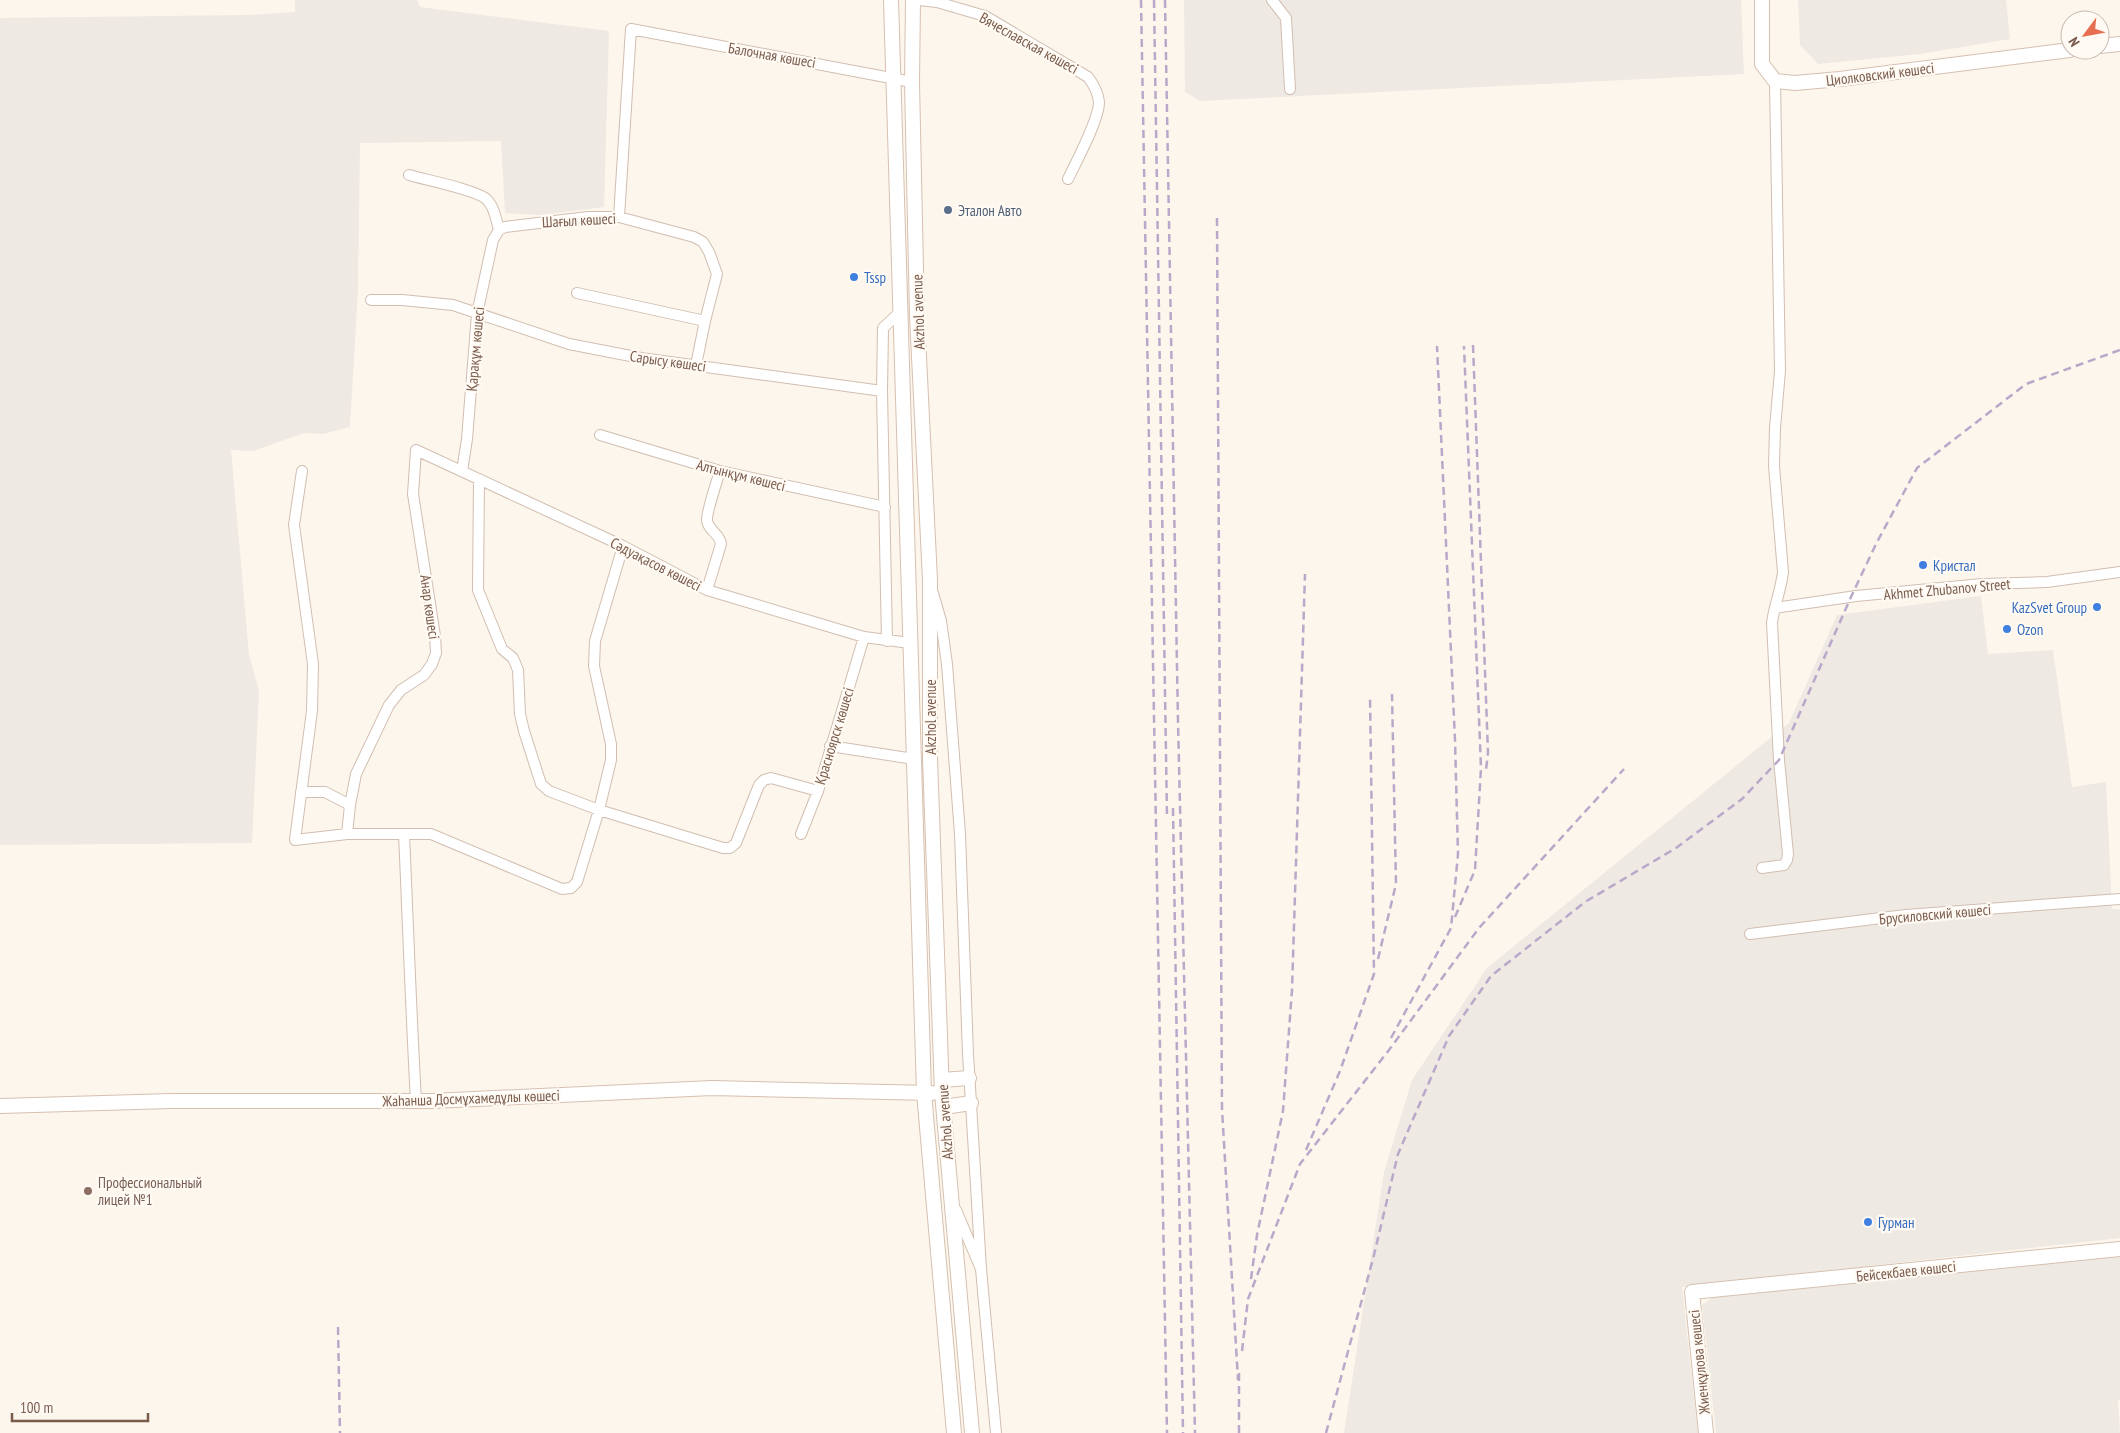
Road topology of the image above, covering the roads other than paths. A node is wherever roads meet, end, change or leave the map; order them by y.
1 (891, 0) edge
2 (913, 0) edge
3 (919, 0) edge
4 (1272, 0) edge
5 (1762, 0) edge
6 (2060, 51) edge
7 (895, 78) junction
8 (1775, 81) junction
9 (912, 82) junction
10 (1290, 89) dead end
11 (409, 175) dead end
12 (1068, 179) dead end
13 (619, 217) junction
14 (499, 230) junction
15 (577, 292) dead end
16 (371, 300) dead end
17 (902, 310) junction
18 (477, 314) junction
19 (704, 321) junction
20 (696, 365) junction
21 (882, 391) junction
22 (600, 435) dead end
23 (416, 450) joint
24 (302, 471) dead end
25 (462, 471) junction
26 (720, 471) junction
27 (479, 479) junction
28 (885, 507) junction
29 (623, 546) junction
30 (2120, 572) edge
31 (930, 580) junction
32 (707, 590) junction
33 (1775, 608) junction
34 (864, 637) junction
35 (887, 641) junction
36 (910, 643) junction
37 (830, 746) junction
38 (914, 759) junction
39 (818, 790) junction
40 (301, 792) junction
41 (350, 805) junction
42 (599, 810) junction
43 (347, 834) junction
44 (404, 834) junction
45 (801, 834) dead end
46 (1762, 868) dead end
47 (2120, 899) edge
48 (1750, 934) dead end
49 (969, 1078) junction
50 (924, 1093) junction
51 (943, 1093) junction
52 (416, 1101) junction
53 (971, 1103) junction
54 (0, 1106) edge
55 (950, 1198) junction
56 (2120, 1249) edge
57 (981, 1270) junction
58 (1692, 1292) joint
59 (954, 1433) edge
60 (972, 1433) edge
61 (996, 1433) edge
62 (1706, 1433) edge

1 - 7 main road, Akzhol avenue
2 - 9 main road, Akzhol avenue
3 - 12 street, Вячеславская көшесі
4 - 10 street
5 - 8 main road
6 - 8 main road, Циолковский көшесі
7 - 9 street, Балочная көшесі
7 - 13 street, Балочная көшесі
7 - 17 main road, Akzhol avenue
8 - 33 street
9 - 31 main road, Akzhol avenue
11 - 14 street
13 - 14 street, Шағыл көшесі
13 - 19 street, Шағыл көшесі
14 - 18 street, Қарақұм көшесі
15 - 19 street
16 - 18 street, Сарысу көшесі
17 - 21 street
17 - 36 main road, Akzhol avenue
18 - 20 street, Сарысу көшесі
18 - 25 street, Қарақұм көшесі
19 - 20 street, Шағыл көшесі
20 - 21 street, Сарысу көшесі
21 - 28 street
22 - 26 street, Алтынқұм көшесі
23 - 25 street, Сәдуақасов көшесі
23 - 41 street, Анар көшесі
24 - 40 street
25 - 27 street, Сәдуақасов көшесі
26 - 28 street, Алтынқұм көшесі
26 - 32 street
27 - 29 street, Сәдуақасов көшесі
27 - 42 street
28 - 35 street
29 - 32 street, Сәдуақасов көшесі
29 - 42 street
30 - 33 street, Akhmet Zhubanov Street
31 - 49 street
31 - 51 main road, Akzhol avenue
32 - 34 street, Сәдуақасов көшесі
33 - 46 street
34 - 35 street, Сәдуақасов көшесі
34 - 37 street, Красноярск көшесі
35 - 36 street, Сәдуақасов көшесі
36 - 38 main road, Akzhol avenue
37 - 38 street
37 - 39 street, Красноярск көшесі
38 - 50 main road, Akzhol avenue
39 - 42 street
39 - 45 street, Красноярск көшесі
40 - 41 street
40 - 43 street
41 - 43 street, Анар көшесі
42 - 44 street
43 - 44 street
44 - 52 street
47 - 48 street, Брусиловский көшесі
49 - 51 main road
49 - 53 street
50 - 51 main road, Жаһанша Досмұхамедұлы көшесі
50 - 52 main road, Жаһанша Досмұхамедұлы көшесі
50 - 59 main road, Akzhol avenue
51 - 53 main road
51 - 55 main road, Akzhol avenue
52 - 54 main road, Жаһанша Досмұхамедұлы көшесі
53 - 57 street
55 - 57 street
55 - 60 main road, Akzhol avenue
56 - 58 main road, Бейсекбаев көшесі
57 - 61 street
58 - 62 main road, Жиенқұлова көшесі

